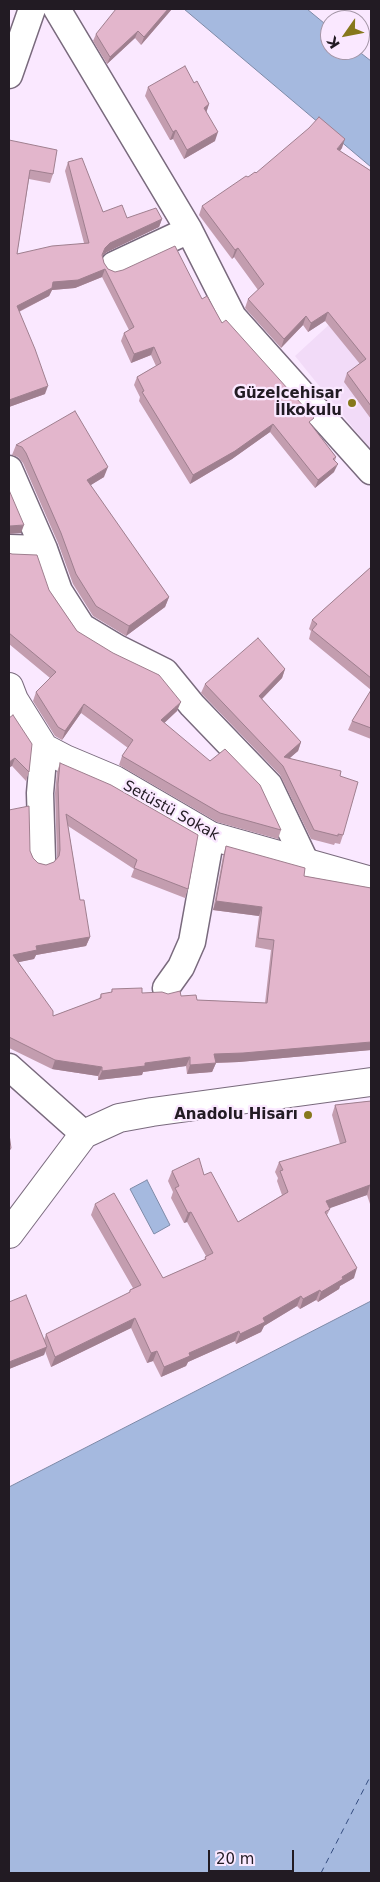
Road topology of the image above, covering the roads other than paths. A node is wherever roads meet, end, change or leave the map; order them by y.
1 (32, 9) edge
2 (57, 9) edge
3 (9, 75) edge
4 (189, 230) junction
5 (114, 265) dead end
6 (9, 469) edge
7 (371, 472) edge
8 (9, 548) edge
9 (44, 549) junction
10 (9, 687) edge
11 (44, 748) junction
12 (212, 836) junction
13 (42, 860) dead end
14 (306, 864) junction
15 (371, 881) edge
16 (166, 988) dead end
17 (9, 1067) edge
18 (371, 1082) edge
19 (84, 1134) junction
20 (9, 1234) edge

1 - 3 street
2 - 4 street
4 - 5 street
4 - 7 street
6 - 9 street
8 - 9 street
9 - 14 street
10 - 11 street
11 - 12 street, Setüstü Sokak
11 - 13 street
12 - 14 street, Setüstü Sokak
12 - 16 street
14 - 15 street, Setüstü Sokak
17 - 19 street
18 - 19 street
19 - 20 street

